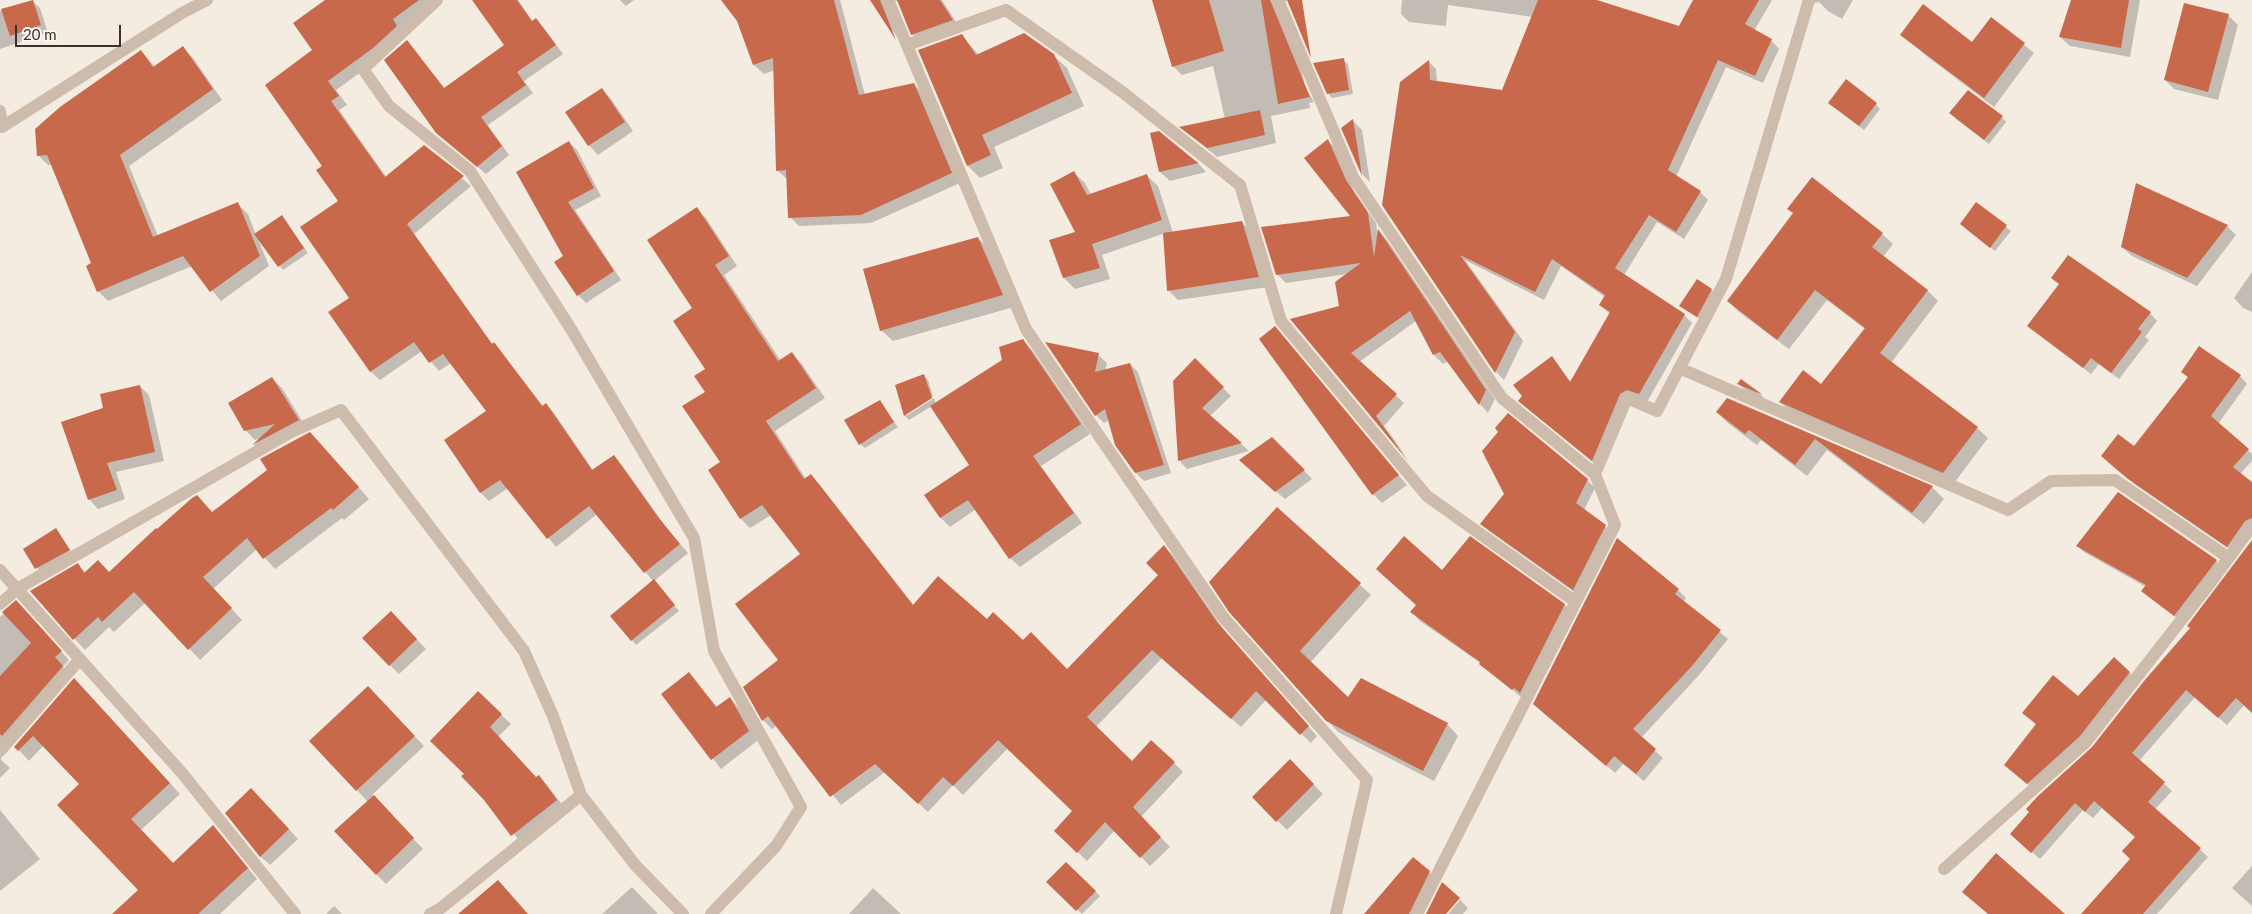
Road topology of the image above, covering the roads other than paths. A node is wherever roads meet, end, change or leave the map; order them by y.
1 (207, 0) edge
2 (437, 0) edge
3 (888, 0) edge
4 (1278, 0) edge
5 (1809, 0) edge
6 (906, 45) junction
7 (0, 111) edge
8 (1679, 368) junction
9 (1594, 474) junction
10 (2252, 526) edge
11 (2229, 558) junction
12 (0, 570) edge
13 (17, 589) junction
14 (1576, 602) junction
15 (0, 604) edge
16 (80, 659) junction
17 (0, 751) edge
18 (581, 794) junction
19 (1944, 869) dead end
20 (295, 914) edge
21 (430, 914) edge
22 (683, 914) edge
23 (711, 914) edge
24 (1336, 914) edge
25 (1417, 914) edge

1 - 7 street
2 - 23 street
3 - 6 street
4 - 9 street
5 - 8 street
6 - 14 street
6 - 24 street
8 - 9 street
8 - 11 street
9 - 14 street
10 - 11 street
11 - 19 street
12 - 13 street
13 - 15 street
13 - 16 street
13 - 18 street
14 - 25 street
16 - 17 street
16 - 20 street
18 - 21 street
18 - 22 street

